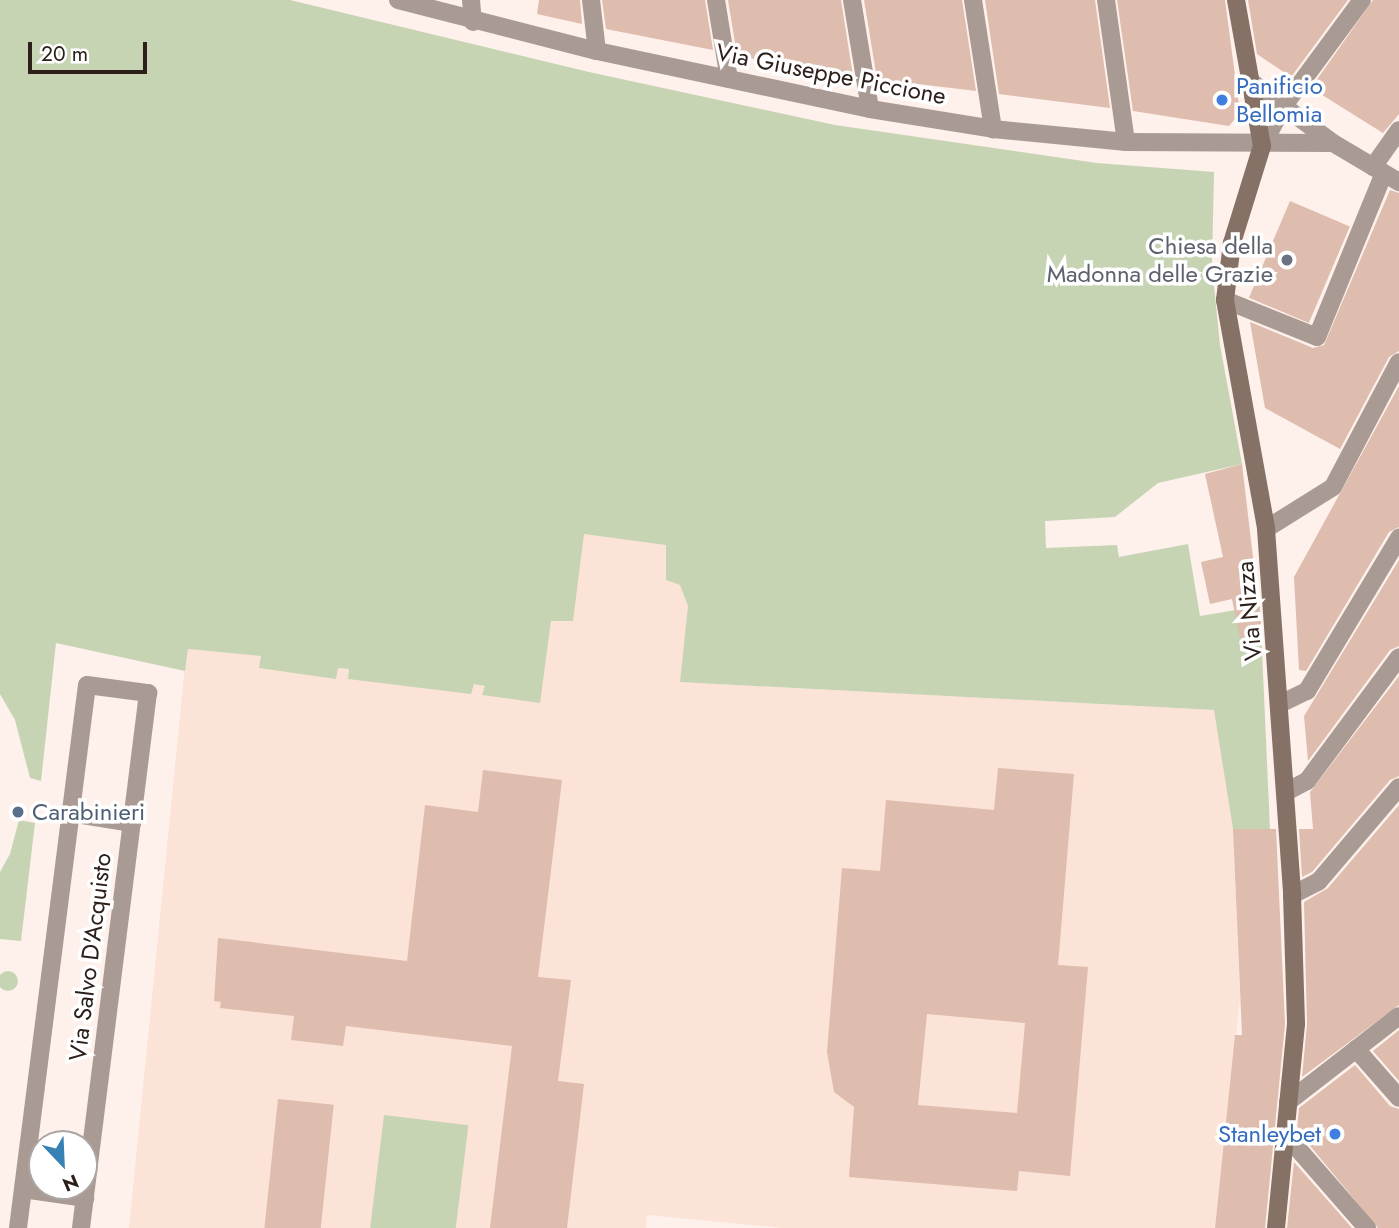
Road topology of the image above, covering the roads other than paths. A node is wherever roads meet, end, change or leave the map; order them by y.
1 (398, 0) edge
2 (471, 0) edge
3 (590, 0) edge
4 (716, 0) edge
5 (852, 0) edge
6 (973, 0) edge
7 (1106, 0) edge
8 (1236, 0) edge
9 (1362, 0) edge
10 (473, 22) junction
11 (597, 51) junction
12 (729, 79) junction
13 (1250, 81) junction
14 (1283, 107) junction
15 (870, 109) junction
16 (993, 129) junction
17 (1399, 130) edge
18 (1126, 142) junction
19 (1333, 143) junction
20 (1262, 146) junction
21 (1385, 174) edge
22 (1225, 300) junction
23 (1399, 362) edge
24 (1266, 529) junction
25 (1399, 538) edge
26 (1399, 657) edge
27 (1282, 703) junction
28 (1399, 788) edge
29 (1286, 792) junction
30 (70, 813) junction
31 (132, 823) junction
32 (1292, 895) junction
33 (1399, 1016) edge
34 (1356, 1049) junction
35 (1399, 1098) edge
36 (1288, 1102) junction
37 (94, 1130) edge
38 (1285, 1134) junction
39 (23, 1189) junction
40 (28, 1190) edge
41 (85, 1200) edge
42 (19, 1228) edge
43 (82, 1228) edge
44 (1276, 1228) edge
45 (1367, 1228) edge

1 - 10 street, Via Giuseppe Piccione
2 - 10 street
3 - 11 street
4 - 12 street
5 - 15 street
6 - 16 street
7 - 18 street
8 - 13 street, Via Nizza
9 - 14 street
10 - 11 street, Via Giuseppe Piccione
11 - 12 street, Via Giuseppe Piccione
12 - 15 street, Via Giuseppe Piccione
13 - 14 street
13 - 20 street, Via Nizza
14 - 19 street
14 - 20 street
15 - 16 street, Via Giuseppe Piccione
16 - 18 street, Via Giuseppe Piccione
17 - 21 street
18 - 20 street, Via Giuseppe Piccione
19 - 20 street, Via Giuseppe Piccione
19 - 21 street
20 - 22 street, Via Nizza
21 - 22 street
22 - 24 street, Via Nizza
23 - 24 street
24 - 27 street, Via Nizza
25 - 27 street
26 - 29 street
27 - 29 street, Via Nizza
28 - 32 street
29 - 32 street, Via Nizza
30 - 31 street
30 - 31 street, Via Salvo D'Acquisto
30 - 39 street
31 - 37 street, Via Salvo D'Acquisto
32 - 36 street, Via Nizza
33 - 34 street
34 - 35 street
34 - 36 street
36 - 38 street, Via Nizza
38 - 44 street, Via Nizza
38 - 45 street
39 - 40 street
39 - 42 street
41 - 43 street, Via Salvo D'Acquisto

